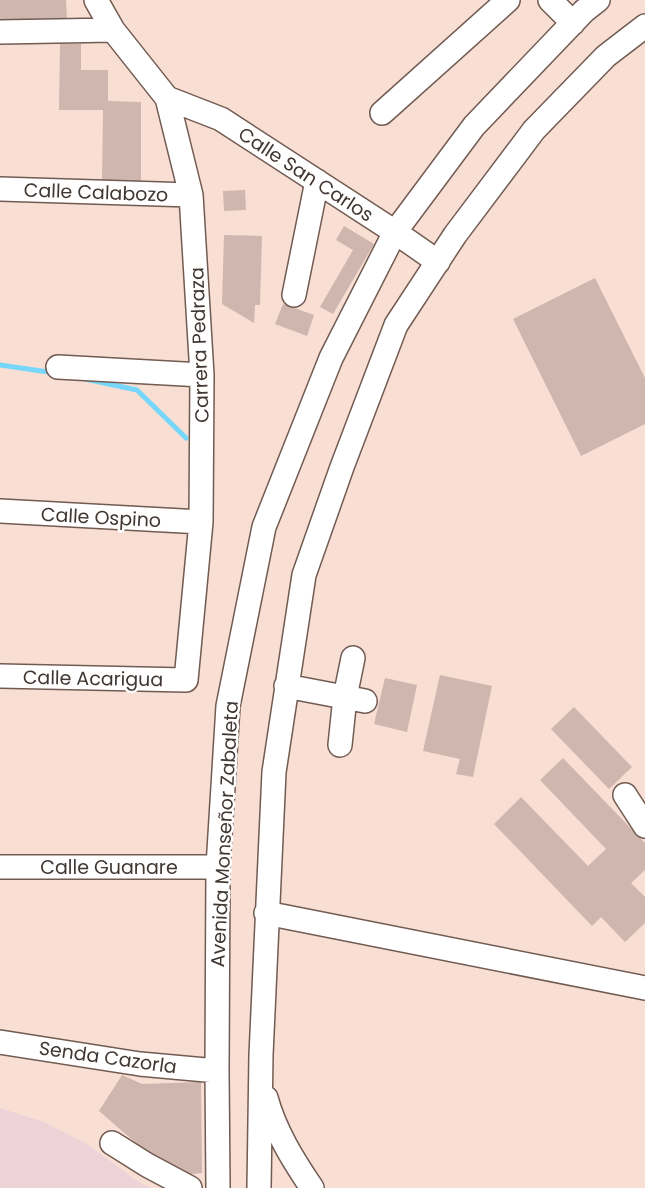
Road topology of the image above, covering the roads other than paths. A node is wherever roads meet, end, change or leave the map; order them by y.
1 (96, 0) edge
2 (508, 0) edge
3 (550, 0) edge
4 (598, 0) edge
5 (573, 23) junction
6 (645, 26) edge
7 (113, 30) junction
8 (0, 32) edge
9 (167, 98) junction
10 (382, 113) dead end
11 (317, 181) junction
12 (0, 189) edge
13 (191, 195) junction
14 (396, 232) junction
15 (438, 262) junction
16 (294, 295) dead end
17 (58, 367) dead end
18 (202, 375) junction
19 (0, 511) edge
20 (201, 522) junction
21 (353, 658) dead end
22 (0, 676) edge
23 (186, 680) joint
24 (286, 686) junction
25 (355, 699) junction
26 (340, 745) dead end
27 (625, 795) dead end
28 (645, 826) edge
29 (0, 867) edge
30 (218, 867) junction
31 (266, 913) junction
32 (645, 988) edge
33 (0, 1041) edge
34 (216, 1070) junction
35 (261, 1080) junction
36 (112, 1143) dead end
37 (190, 1188) edge
38 (219, 1188) edge
39 (259, 1188) edge
40 (312, 1188) edge

1 - 7 street
2 - 10 street
3 - 5 street
4 - 5 street, Avenida Monseñor Zabaleta
5 - 14 street, Avenida Monseñor Zabaleta
6 - 15 street
7 - 8 street
7 - 9 street, Carrera Pedraza
9 - 11 street, Calle San Carlos
9 - 13 street, Carrera Pedraza
11 - 14 street, Calle San Carlos
11 - 16 street
12 - 13 street, Calle Calabozo
13 - 18 street, Carrera Pedraza
14 - 15 street, Calle San Carlos
14 - 30 street, Avenida Monseñor Zabaleta
15 - 24 street
17 - 18 street
18 - 20 street, Carrera Pedraza
19 - 20 street, Calle Ospino
20 - 23 street, Carrera Pedraza
21 - 25 street
22 - 23 street, Calle Acarigua
24 - 25 street
24 - 31 street
25 - 26 street
27 - 28 street
29 - 30 street, Calle Guanare
30 - 34 street, Avenida Monseñor Zabaleta
31 - 32 street
31 - 35 street
33 - 34 street, Senda Cazorla
34 - 38 street, Avenida Monseñor Zabaleta
35 - 39 street
35 - 40 street
36 - 37 street

